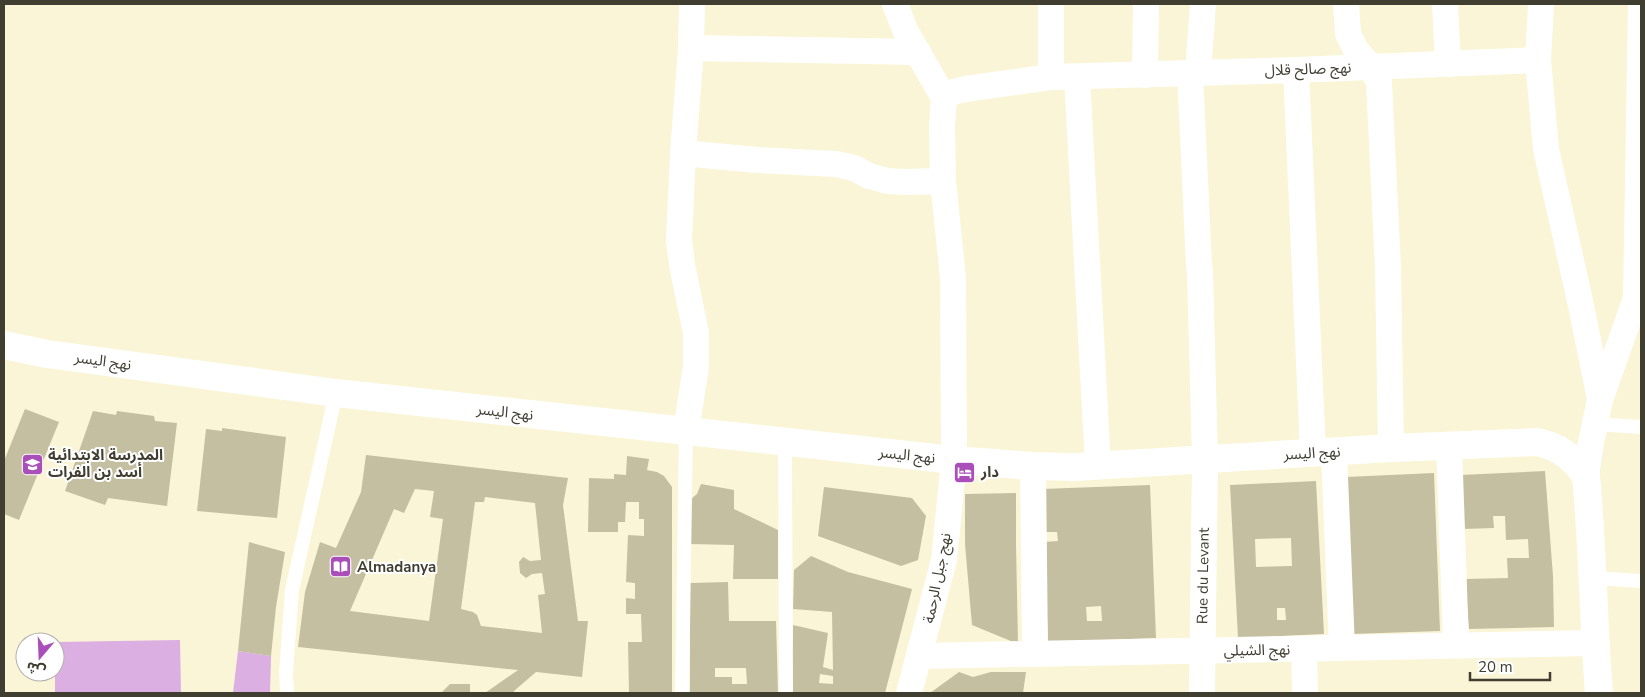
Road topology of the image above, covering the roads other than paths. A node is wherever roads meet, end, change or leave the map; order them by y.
1 (692, 4) edge
2 (896, 4) edge
3 (1051, 4) edge
4 (1146, 4) edge
5 (1203, 4) edge
6 (1346, 4) edge
7 (1445, 4) edge
8 (1541, 4) edge
9 (1641, 4) edge
10 (691, 48) junction
11 (918, 52) junction
12 (1538, 60) junction
13 (1448, 64) junction
14 (1371, 67) junction
15 (1296, 70) junction
16 (1194, 73) junction
17 (1144, 75) junction
18 (1052, 77) junction
19 (1077, 77) junction
20 (944, 98) junction
21 (683, 153) junction
22 (943, 181) junction
23 (4, 345) edge
24 (336, 393) junction
25 (1597, 412) junction
26 (1641, 427) edge
27 (686, 431) junction
28 (785, 442) junction
29 (1449, 445) junction
30 (1390, 448) junction
31 (1323, 452) junction
32 (1205, 459) junction
33 (954, 460) junction
34 (1034, 466) junction
35 (1098, 466) junction
36 (1586, 476) junction
37 (1594, 578) junction
38 (1641, 582) edge
39 (1595, 643) junction
40 (1456, 645) junction
41 (1342, 648) junction
42 (1304, 649) junction
43 (1202, 651) junction
44 (1035, 654) junction
45 (920, 656) junction
46 (286, 693) edge
47 (682, 693) edge
48 (786, 693) edge
49 (909, 693) edge
50 (1202, 693) edge
51 (1305, 693) edge
52 (1600, 693) edge

1 - 10 street
2 - 11 street
3 - 18 street
4 - 17 street
5 - 16 street, Rue du Levant
6 - 14 street
7 - 13 street
8 - 12 street
9 - 25 street
10 - 11 street
10 - 21 street
11 - 20 street
12 - 13 street, نهج صالح قلال
12 - 25 street
13 - 14 street, نهج صالح قلال
14 - 15 street, نهج صالح قلال
14 - 30 street
15 - 16 street, نهج صالح قلال
15 - 31 street
16 - 17 street, نهج صالح قلال
16 - 32 street, Rue du Levant
17 - 19 street, نهج صالح قلال
18 - 19 street, نهج صالح قلال
18 - 20 street, نهج صالح قلال
19 - 35 street
20 - 22 street, نهج جبل الرحمة
21 - 22 street
21 - 27 street
22 - 33 street, نهج جبل الرحمة
23 - 24 main road, نهج اليسر
24 - 27 main road, نهج اليسر
24 - 46 lane
25 - 26 lane
25 - 36 street
27 - 28 main road, نهج اليسر
27 - 47 lane
28 - 33 main road, نهج اليسر
28 - 48 lane
29 - 30 main road, نهج اليسر
29 - 36 main road, نهج اليسر
29 - 40 street
30 - 31 main road, نهج اليسر
31 - 32 main road, نهج اليسر
31 - 41 street
32 - 35 main road, نهج اليسر
32 - 43 street, Rue du Levant
33 - 34 main road, نهج اليسر
33 - 45 street, نهج جبل الرحمة
34 - 35 main road, نهج اليسر
34 - 44 street
36 - 37 main road
37 - 38 lane
37 - 39 main road
39 - 40 street, نهج الشيلي
39 - 52 main road
40 - 41 street, نهج الشيلي
41 - 42 street, نهج الشيلي
42 - 43 street, نهج الشيلي
42 - 51 street
43 - 44 street, نهج الشيلي
43 - 50 street, Rue du Levant
44 - 45 street, نهج الشيلي
45 - 49 street, نهج جبل الرحمة

